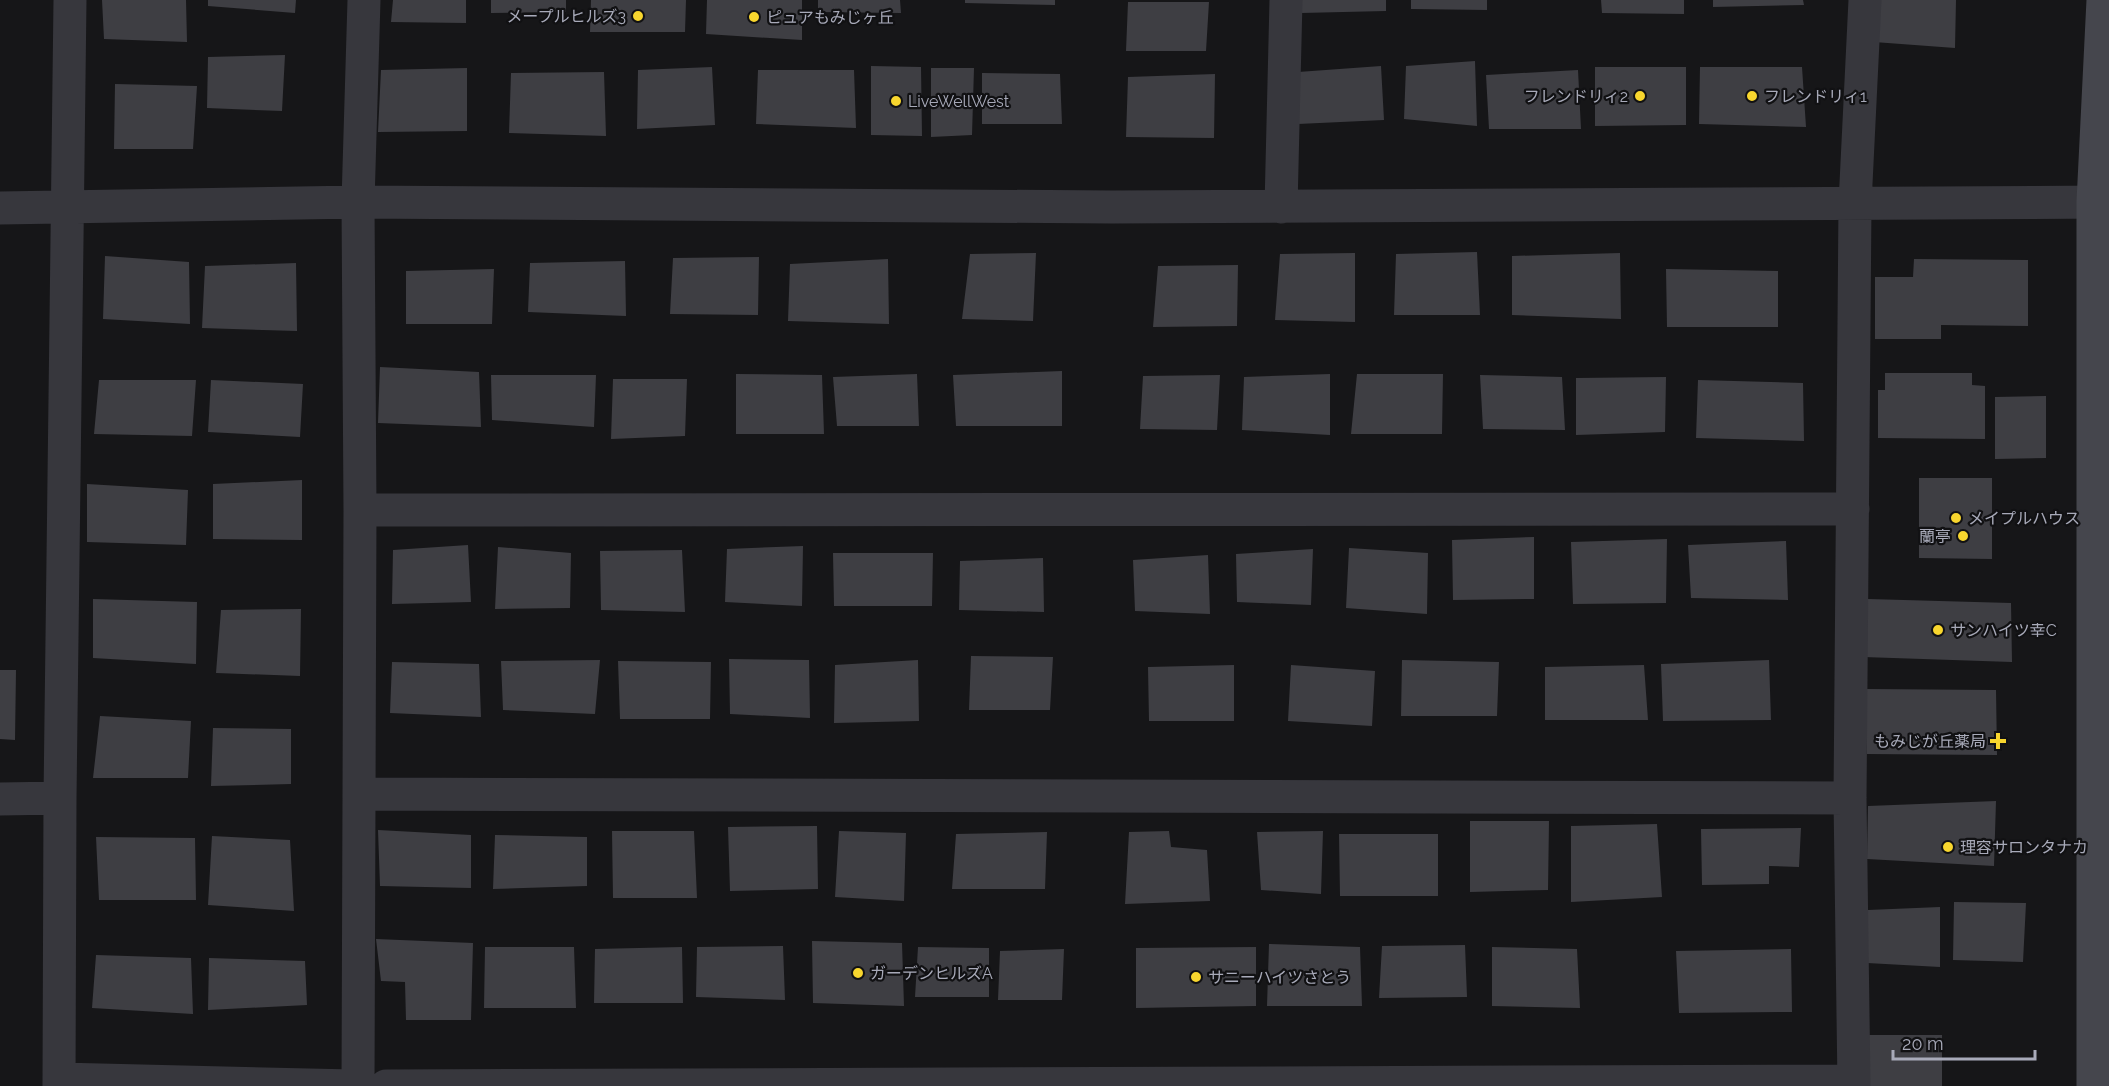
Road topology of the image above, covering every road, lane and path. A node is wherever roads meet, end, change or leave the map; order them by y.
1 (70, 0) edge
2 (364, 0) edge
3 (1286, 0) edge
4 (1865, 0) edge
5 (2103, 0) edge
6 (358, 202) junction
7 (2101, 202) edge
8 (1855, 204) junction
9 (1281, 207) junction
10 (0, 208) edge
11 (67, 208) junction
12 (1853, 509) junction
13 (360, 510) junction
14 (360, 794) junction
15 (0, 798) edge
16 (60, 798) junction
17 (1851, 798) junction
18 (59, 1082) edge
19 (1854, 1083) edge
20 (353, 1086) edge
21 (358, 1086) edge
22 (386, 1086) edge
23 (2093, 1086) edge

1 - 11 street
2 - 6 street
3 - 9 street
4 - 8 street
5 - 7 street
6 - 9 street
6 - 11 street
6 - 13 street
7 - 8 street
7 - 23 street
8 - 9 street
8 - 12 street
10 - 11 street
11 - 16 street
12 - 13 street
12 - 17 street
13 - 14 street
14 - 17 street
14 - 21 street
15 - 16 street
16 - 18 street
17 - 19 street
18 - 20 street
19 - 22 street

